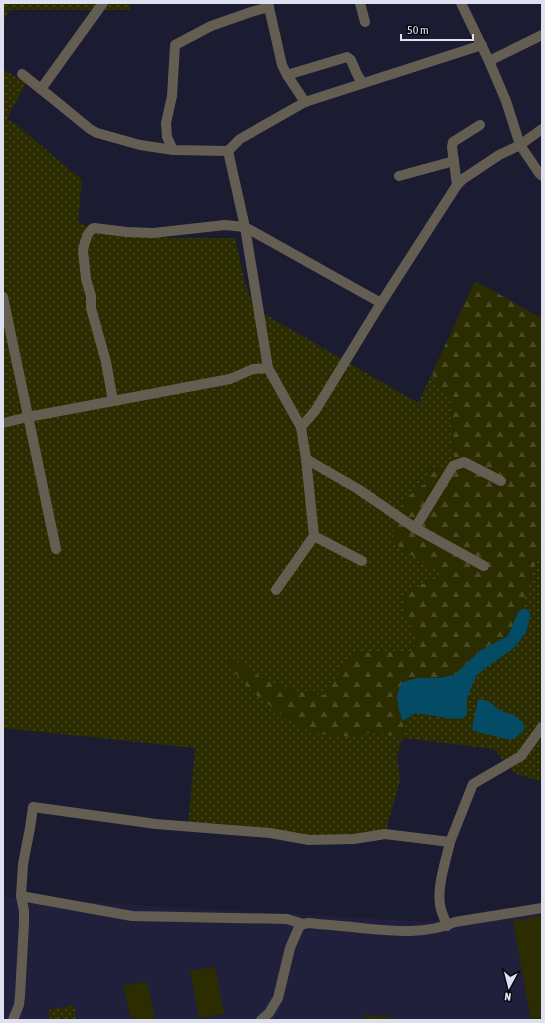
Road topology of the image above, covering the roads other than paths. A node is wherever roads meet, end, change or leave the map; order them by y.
1 (103, 3) edge
2 (360, 3) edge
3 (461, 3) edge
4 (268, 5) edge
5 (365, 22) dead end
6 (542, 35) edge
7 (482, 45) junction
8 (489, 61) junction
9 (22, 74) dead end
10 (287, 75) junction
11 (362, 83) junction
12 (41, 89) junction
13 (305, 102) junction
14 (480, 125) dead end
15 (542, 129) edge
16 (520, 145) junction
17 (173, 150) junction
18 (228, 151) junction
19 (454, 161) junction
20 (399, 176) dead end
21 (542, 176) edge
22 (457, 185) junction
23 (245, 227) junction
24 (3, 297) edge
25 (381, 303) junction
26 (268, 368) junction
27 (112, 401) junction
28 (28, 417) junction
29 (3, 423) edge
30 (301, 427) junction
31 (306, 459) junction
32 (500, 481) dead end
33 (416, 528) junction
34 (314, 536) junction
35 (56, 549) dead end
36 (362, 561) dead end
37 (484, 566) dead end
38 (276, 590) dead end
39 (542, 727) edge
40 (450, 842) junction
41 (21, 896) junction
42 (542, 908) edge
43 (303, 924) junction
44 (447, 926) junction
45 (13, 1020) edge
46 (261, 1020) edge

1 - 12 street
2 - 5 street
3 - 7 street
4 - 10 street
4 - 17 street
6 - 8 street
7 - 8 street
7 - 11 street
8 - 16 street
9 - 12 street
10 - 11 street
10 - 13 street
11 - 13 street
12 - 17 street
13 - 18 street
14 - 19 street
15 - 16 street
16 - 21 street
16 - 22 street
17 - 18 street
18 - 23 street
19 - 20 street
19 - 22 street
22 - 25 street
23 - 25 street
23 - 26 street
23 - 27 street
24 - 28 street
25 - 30 street
26 - 27 street
26 - 30 street
27 - 28 street
28 - 29 street
28 - 35 street
30 - 31 street
31 - 33 street
31 - 34 street
32 - 33 street
33 - 37 street
34 - 36 street
34 - 38 street
39 - 40 street
40 - 41 street
40 - 44 street
41 - 43 street
41 - 45 street
42 - 44 street
43 - 44 street
43 - 46 street

